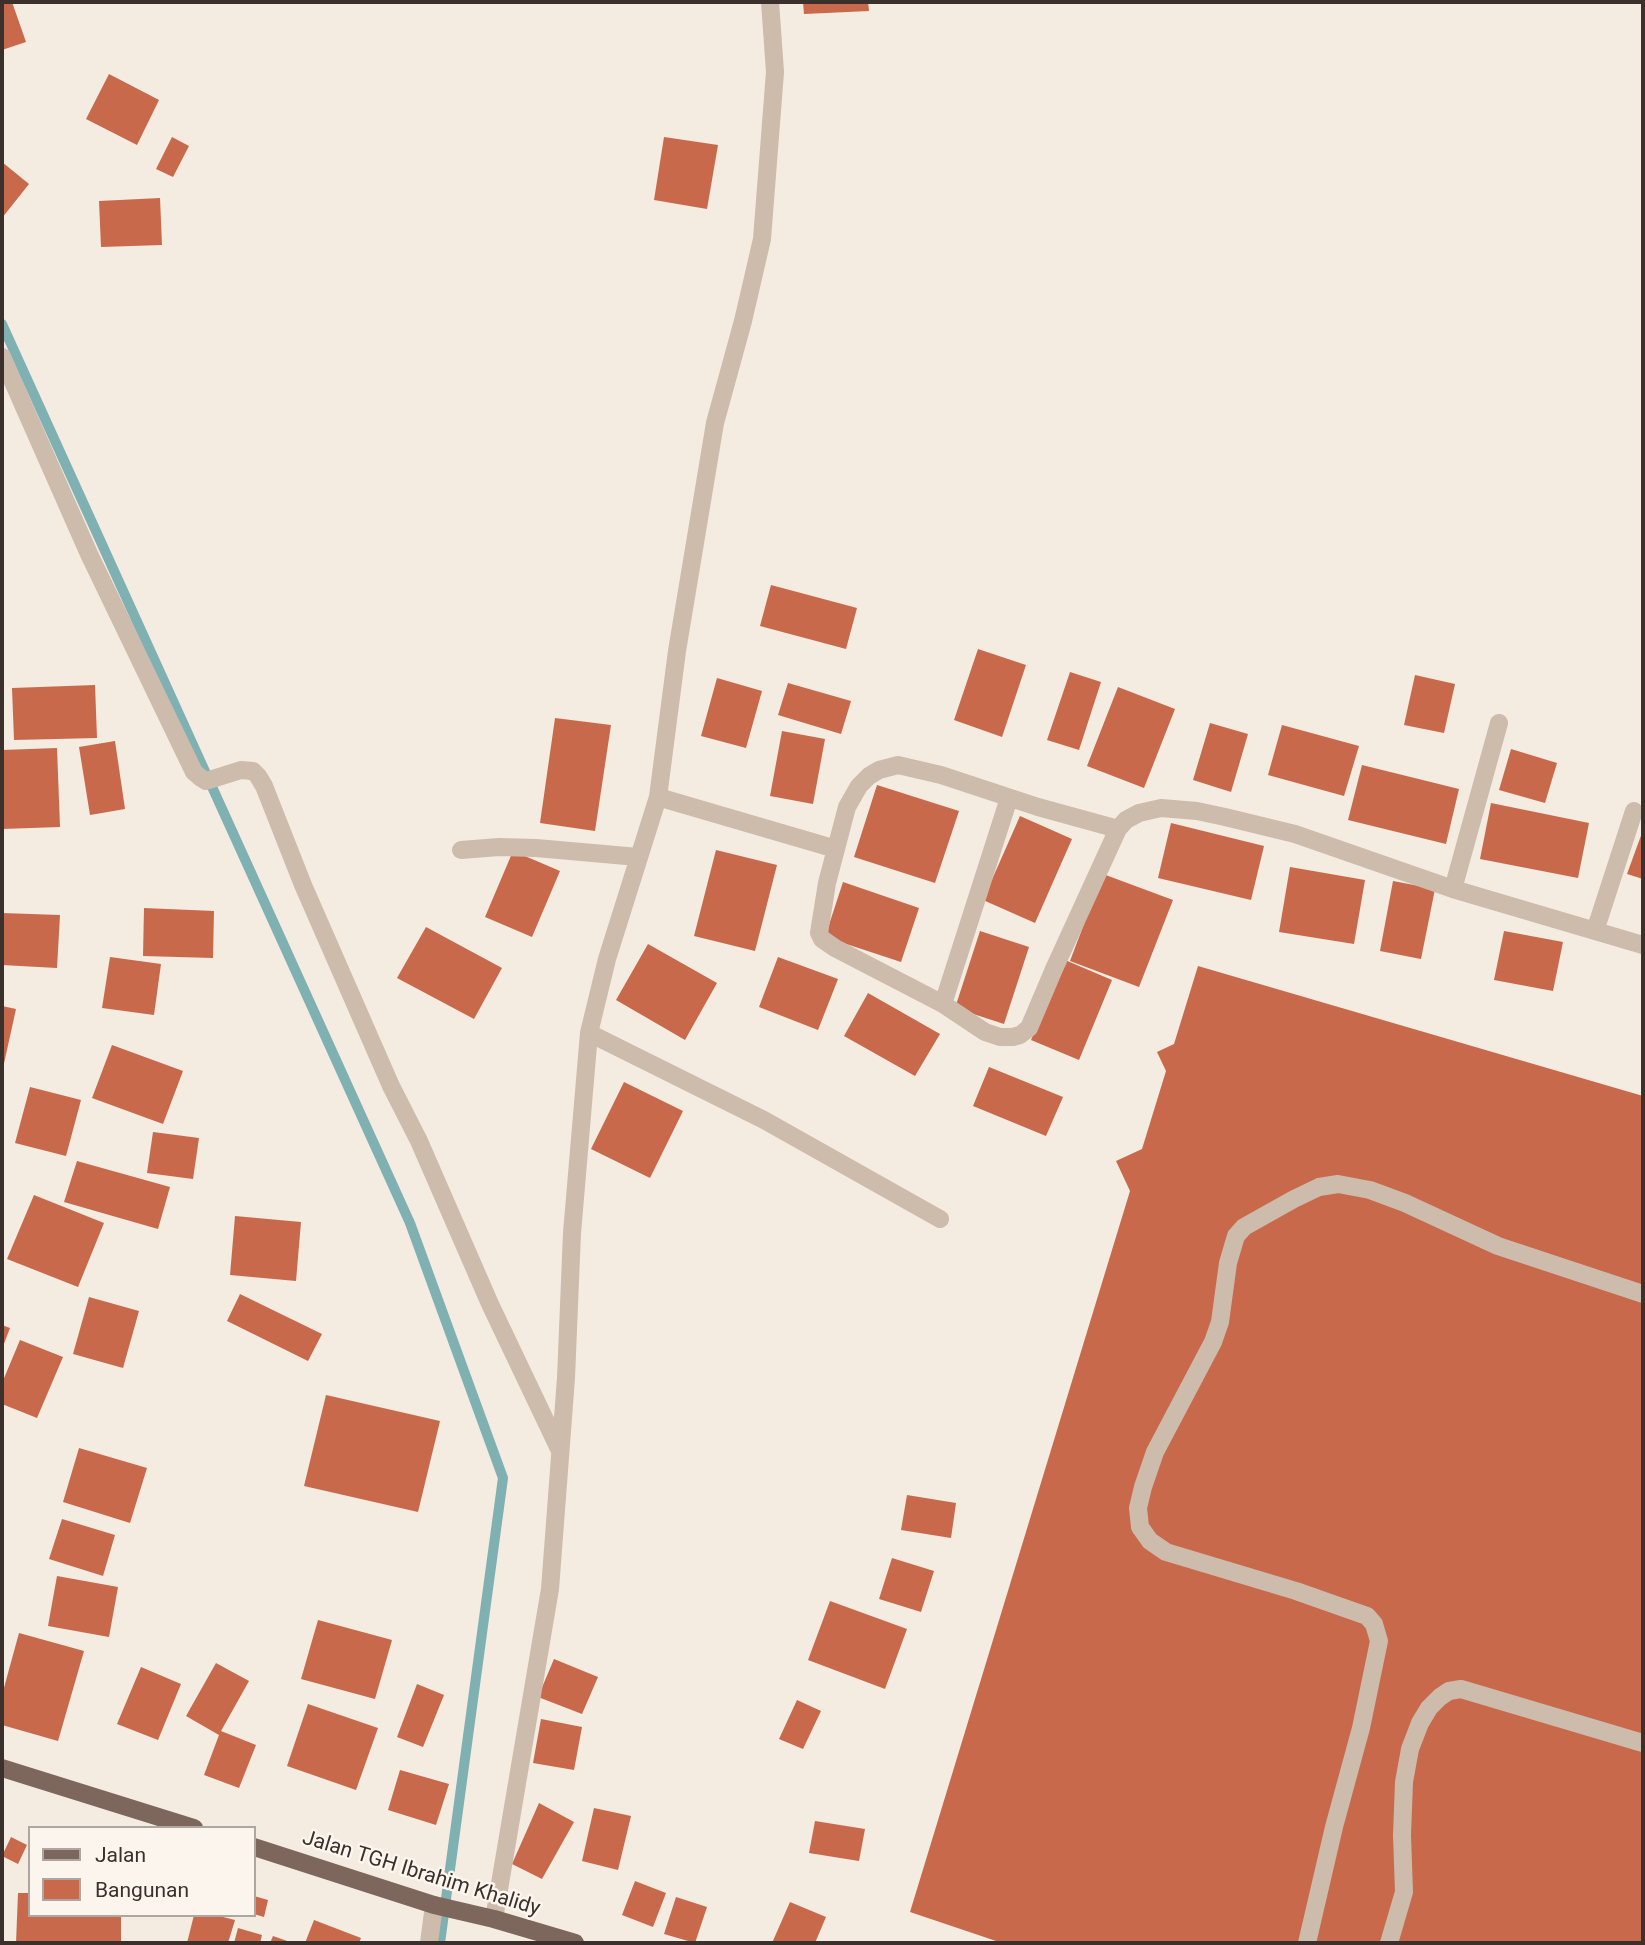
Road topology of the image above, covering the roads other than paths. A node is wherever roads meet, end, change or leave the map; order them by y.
1 (770, 2) edge
2 (2, 357) edge
3 (1499, 723) dead end
4 (658, 797) junction
5 (1009, 798) junction
6 (1634, 811) dead end
7 (1118, 829) junction
8 (835, 849) junction
9 (461, 850) dead end
10 (638, 857) junction
11 (1453, 889) junction
12 (1595, 931) junction
13 (1643, 945) edge
14 (943, 1004) junction
15 (589, 1033) junction
16 (940, 1219) dead end
17 (1643, 1294) edge
18 (560, 1451) junction
19 (1643, 1743) edge
20 (2, 1768) edge
21 (188, 1826) edge
22 (256, 1848) edge
23 (438, 1905) junction
24 (488, 1918) junction
25 (429, 1943) edge
26 (575, 1943) edge
27 (1307, 1943) edge
28 (1389, 1943) edge

1 - 4 street
2 - 18 street
3 - 11 street
4 - 8 street
4 - 10 street
5 - 7 street
5 - 8 street
5 - 14 street
6 - 12 street
7 - 11 street
7 - 14 street
8 - 14 street
9 - 10 street
10 - 15 street
11 - 12 street
12 - 13 street
15 - 16 street
15 - 18 street
17 - 27 street
18 - 24 street
19 - 28 street
20 - 21 main road
22 - 23 main road, Jalan TGH Ibrahim Khalidy
23 - 24 main road, Jalan TGH Ibrahim Khalidy
23 - 25 street
24 - 26 main road, Jalan TGH Ibrahim Khalidy

